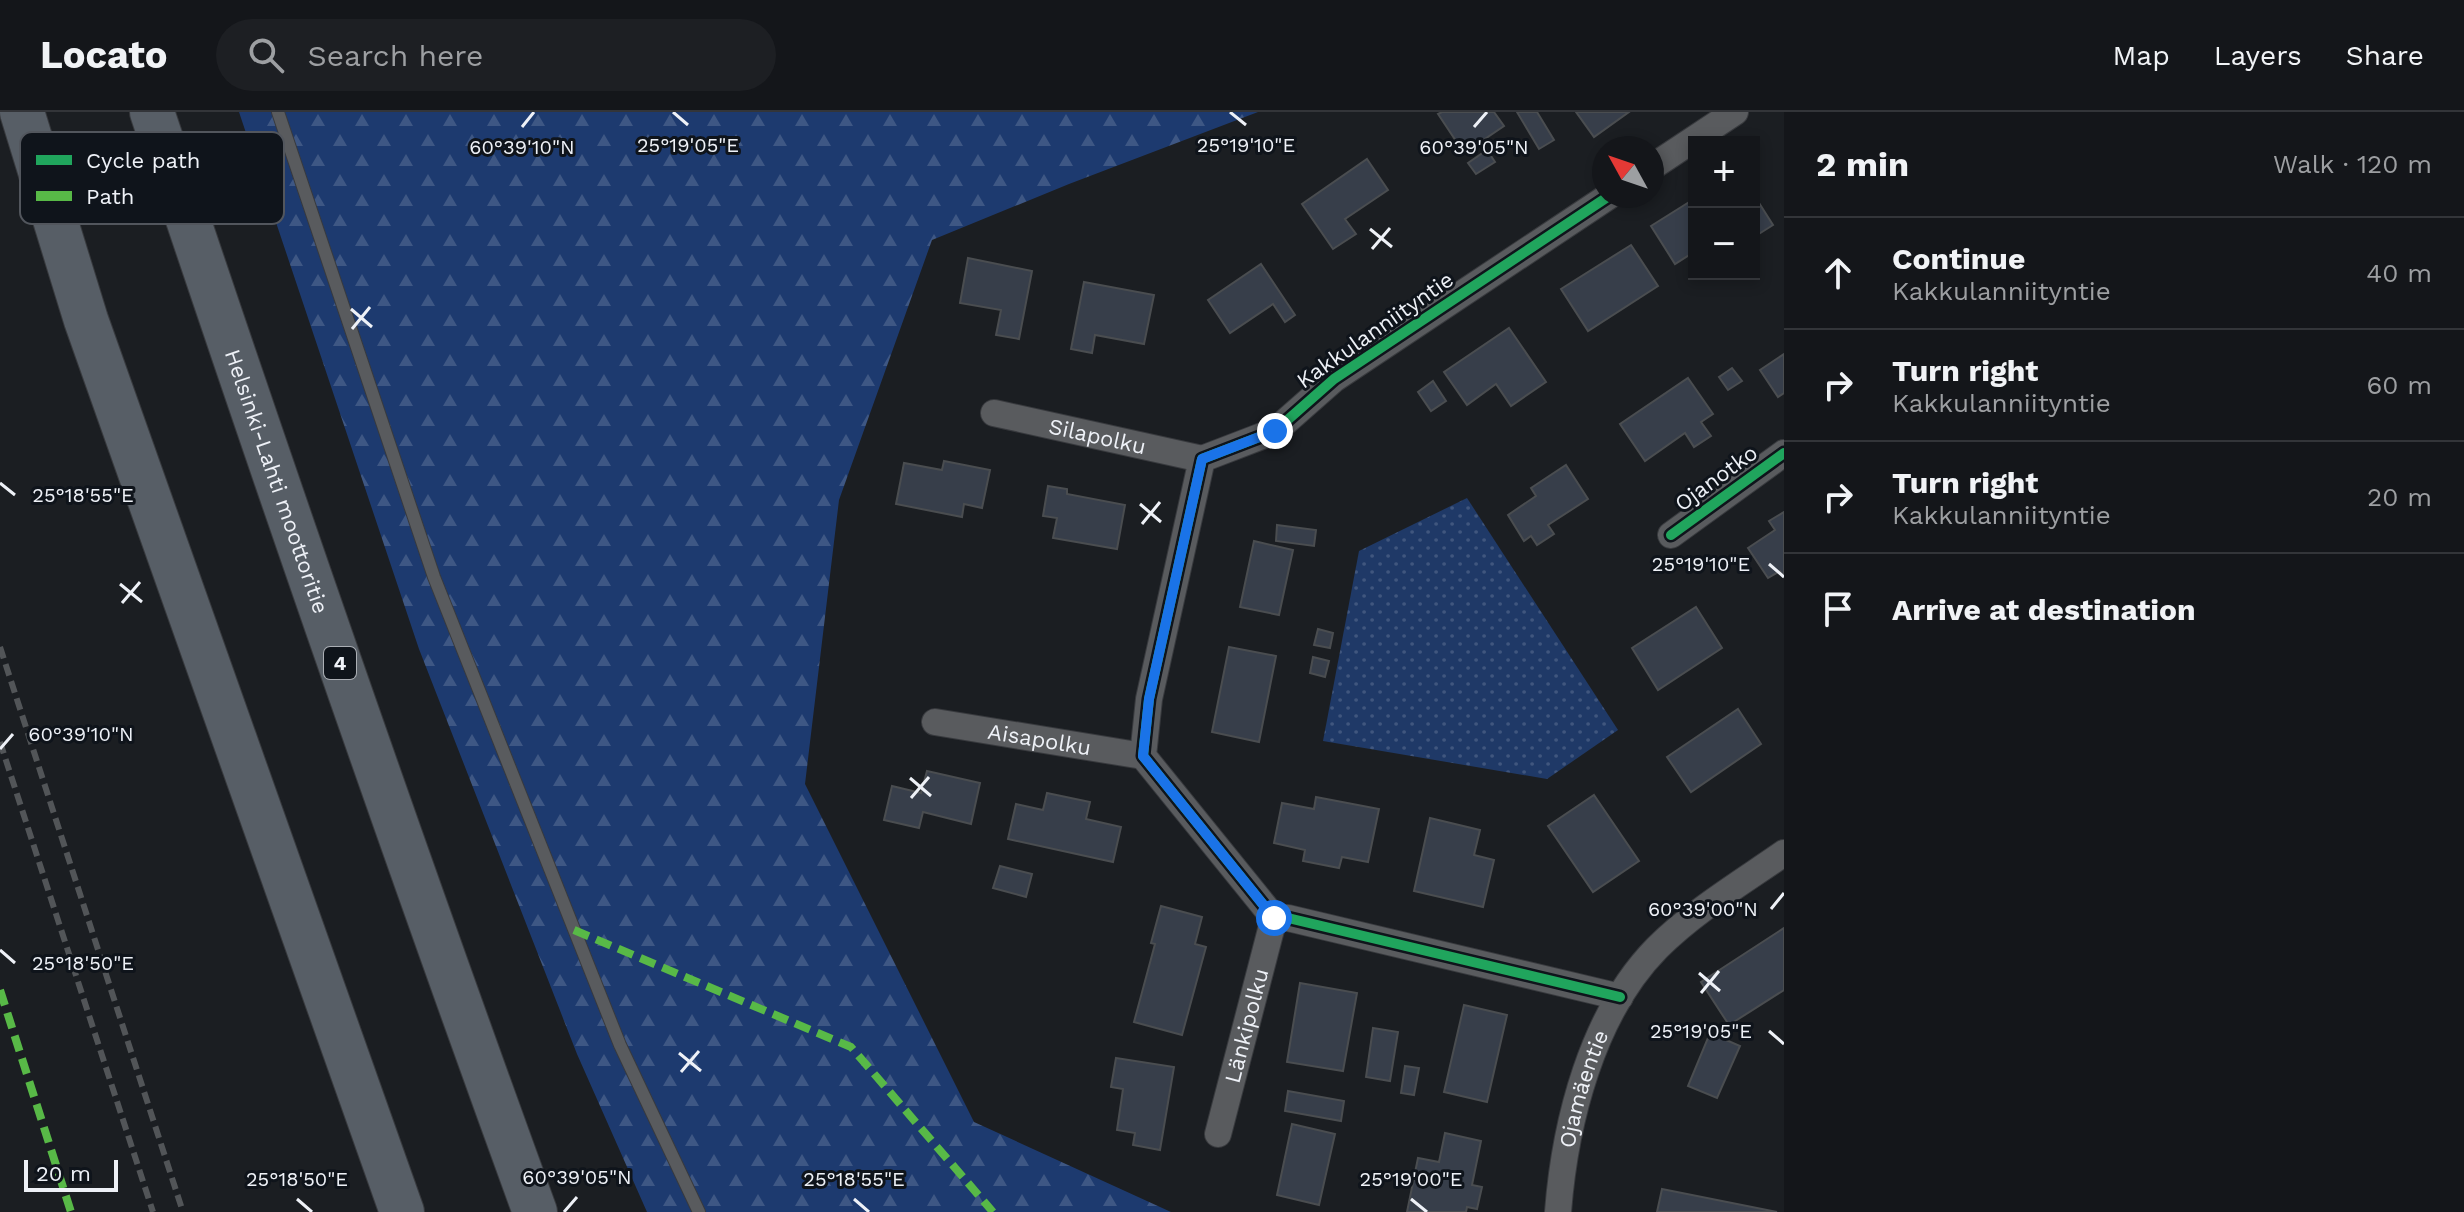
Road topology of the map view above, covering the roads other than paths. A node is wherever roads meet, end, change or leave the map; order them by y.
1 (22, 112) edge
2 (152, 112) edge
3 (278, 112) edge
4 (1735, 112) edge
5 (28, 132) edge
6 (159, 132) edge
7 (1664, 159) edge
8 (1592, 207) edge
9 (56, 224) edge
10 (190, 224) edge
11 (994, 413) dead end
12 (1784, 453) edge
13 (1202, 459) junction
14 (1671, 535) dead end
15 (935, 722) dead end
16 (1143, 756) junction
17 (1784, 853) edge
18 (1274, 918) junction
19 (1620, 997) junction
20 (1218, 1134) dead end
21 (402, 1212) edge
22 (535, 1212) edge
23 (699, 1212) edge
24 (1558, 1212) edge

1 - 5 highway
2 - 6 highway, Helsinki-Lahti moottoritie / 4
3 - 23 lane
4 - 7 street
8 - 13 street, Kakkulanniityntie
9 - 21 highway
10 - 22 highway, Helsinki-Lahti moottoritie / 4
11 - 13 street, Silapolku
12 - 14 street, Ojanotko
13 - 16 street
15 - 16 street, Aisapolku
16 - 18 street
17 - 19 street, Ojamäentie
18 - 19 street
18 - 20 street, Länkipolku
19 - 24 street, Ojamäentie

